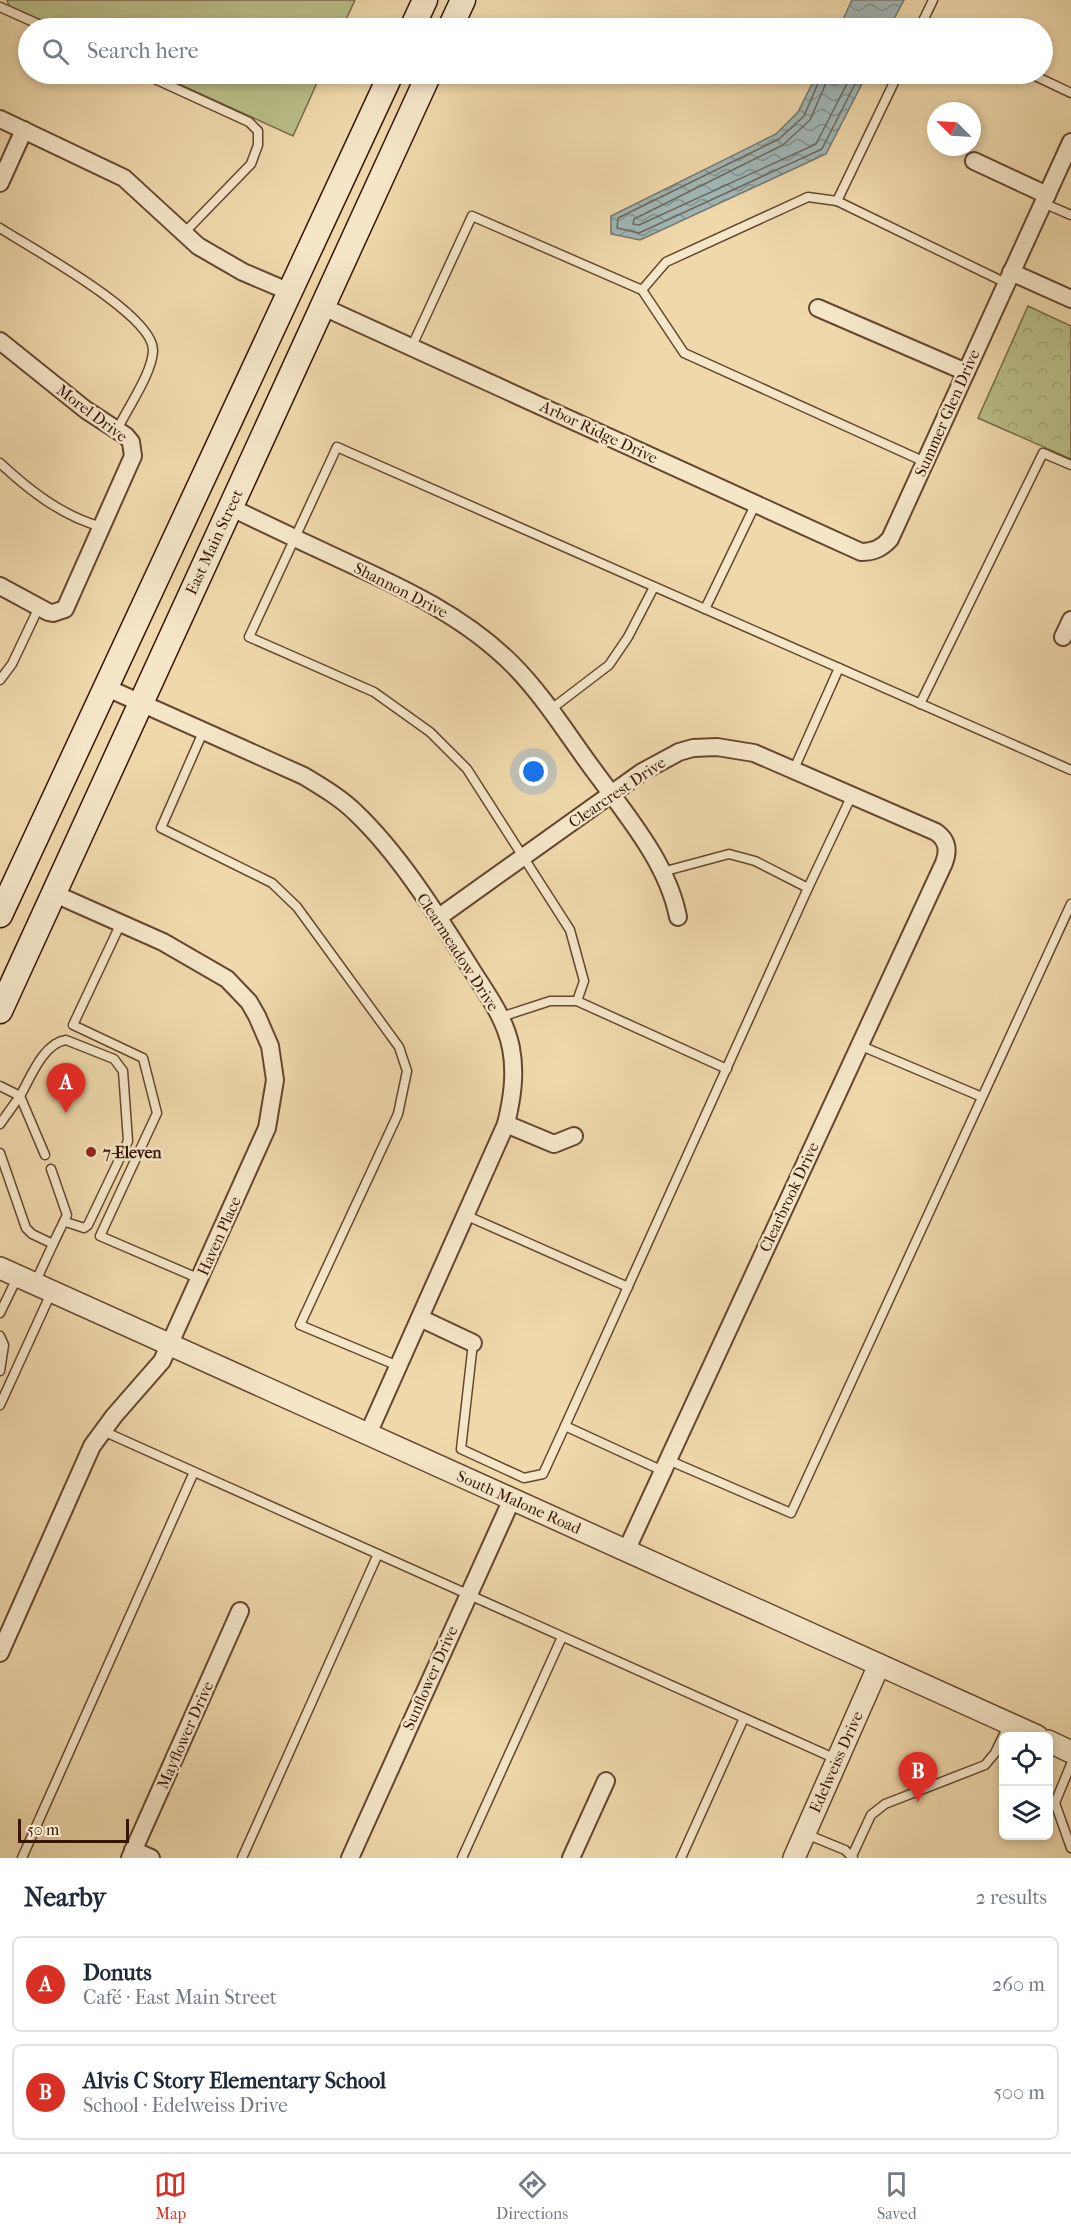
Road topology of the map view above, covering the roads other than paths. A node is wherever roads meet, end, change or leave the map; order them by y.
1 (425, 0) edge
2 (463, 0) edge
3 (933, 0) edge
4 (0, 7) edge
5 (25, 18) edge
6 (417, 18) edge
7 (455, 18) edge
8 (927, 18) edge
9 (166, 84) edge
10 (386, 84) edge
11 (424, 84) edge
12 (893, 84) edge
13 (1052, 84) edge
14 (1071, 93) edge
15 (0, 118) edge
16 (24, 130) junction
17 (1071, 142) edge
18 (974, 161) dead end
19 (0, 183) edge
20 (1045, 199) junction
21 (837, 201) junction
22 (1071, 215) edge
23 (0, 228) edge
24 (184, 233) junction
25 (1009, 277) junction
26 (642, 290) junction
27 (290, 292) junction
28 (1071, 299) edge
29 (321, 306) junction
30 (818, 308) dead end
31 (0, 341) edge
32 (412, 346) junction
33 (966, 372) junction
34 (117, 430) junction
35 (925, 462) junction
36 (0, 463) edge
37 (1071, 465) edge
38 (756, 503) junction
39 (230, 507) junction
40 (102, 527) junction
41 (295, 538) junction
42 (878, 549) joint
43 (0, 586) edge
44 (654, 587) junction
45 (39, 607) junction
46 (705, 609) junction
47 (1071, 620) edge
48 (1063, 637) dead end
49 (838, 668) junction
50 (0, 680) edge
51 (105, 687) junction
52 (141, 703) junction
53 (920, 704) junction
54 (550, 710) junction
55 (203, 732) junction
56 (794, 769) junction
57 (1071, 770) edge
58 (612, 793) junction
59 (852, 795) junction
60 (945, 842) joint
61 (523, 856) junction
62 (662, 872) junction
63 (808, 888) junction
64 (55, 894) junction
65 (1071, 903) edge
66 (0, 915) edge
67 (439, 917) junction
68 (678, 917) dead end
69 (121, 923) junction
70 (578, 1001) junction
71 (0, 1011) edge
72 (501, 1017) junction
73 (859, 1046) junction
74 (727, 1069) junction
75 (0, 1086) edge
76 (20, 1096) junction
77 (982, 1097) junction
78 (0, 1124) edge
79 (506, 1124) junction
80 (574, 1136) dead end
81 (0, 1153) edge
82 (45, 1155) dead end
83 (51, 1169) dead end
84 (465, 1215) junction
85 (66, 1222) junction
86 (53, 1244) junction
87 (200, 1279) junction
88 (26, 1280) edge
89 (628, 1287) junction
90 (0, 1313) edge
91 (420, 1318) junction
92 (0, 1336) edge
93 (473, 1343) joint
94 (170, 1345) junction
95 (398, 1366) junction
96 (0, 1371) edge
97 (0, 1405) edge
98 (565, 1426) junction
99 (103, 1431) junction
100 (368, 1434) junction
101 (666, 1465) junction
102 (194, 1472) junction
103 (512, 1499) junction
104 (626, 1551) junction
105 (378, 1554) junction
106 (467, 1595) junction
107 (240, 1611) dead end
108 (562, 1637) junction
109 (0, 1653) edge
110 (879, 1665) junction
111 (744, 1718) junction
112 (1009, 1724) junction
113 (1026, 1732) edge
114 (1053, 1744) edge
115 (1071, 1752) edge
116 (837, 1760) junction
117 (1071, 1764) edge
118 (606, 1781) dead end
119 (805, 1833) junction
120 (1071, 1848) edge
121 (132, 1854) edge
122 (853, 1857) edge
123 (22, 1858) edge
124 (151, 1858) edge
125 (242, 1858) edge
126 (350, 1858) edge
127 (462, 1858) edge
128 (571, 1858) edge
129 (681, 1858) edge
130 (794, 1858) edge

1 - 6 main road
2 - 7 main road
3 - 8 lane
4 - 5 lane
9 - 24 lane
10 - 27 main road
11 - 29 main road, East Main Street
12 - 21 lane
13 - 14 lane
15 - 16 street
16 - 19 street
16 - 24 street
17 - 20 street, Summer Glen Drive
18 - 20 street
20 - 22 lane
20 - 25 street, Summer Glen Drive
21 - 25 lane
21 - 26 lane
23 - 34 lane
24 - 27 street
25 - 28 street
25 - 33 street, Summer Glen Drive
26 - 32 lane
26 - 35 lane
27 - 29 main road
27 - 51 main road
29 - 32 street, Arbor Ridge Drive
29 - 39 main road, East Main Street
30 - 33 street
31 - 34 street, Morel Drive
32 - 38 street, Arbor Ridge Drive
33 - 35 street, Summer Glen Drive
34 - 40 street, Morel Drive
35 - 42 street, Summer Glen Drive
36 - 40 lane
37 - 53 lane
38 - 42 street, Arbor Ridge Drive
38 - 46 lane
39 - 41 street, Shannon Drive
39 - 52 main road, East Main Street
40 - 45 street, Morel Drive
41 - 44 lane
41 - 54 street, Shannon Drive
41 - 61 lane
43 - 45 street
44 - 46 lane
44 - 54 lane
45 - 50 lane
46 - 49 lane
47 - 48 street
49 - 53 lane
49 - 56 lane
51 - 52 street, Clearmeadow Drive
51 - 66 main road
52 - 55 street, Clearmeadow Drive
52 - 64 main road, East Main Street
53 - 57 lane
54 - 58 street, Shannon Drive
55 - 67 street, Clearmeadow Drive
55 - 95 lane
56 - 58 street, Clearcrest Drive
56 - 59 street, Clearcrest Drive
58 - 61 street, Clearcrest Drive
58 - 62 street, Shannon Drive
59 - 60 street, Clearcrest Drive
59 - 63 lane
60 - 73 street, Clearbrook Drive
61 - 67 street, Clearcrest Drive
61 - 70 lane
62 - 63 lane
62 - 68 street, Shannon Drive
63 - 74 lane
64 - 69 street, Haven Place
64 - 71 main road, East Main Street
65 - 77 lane
67 - 72 street, Clearmeadow Drive
69 - 87 street, Haven Place
69 - 87 lane
70 - 72 lane
70 - 74 lane
72 - 79 street, Clearmeadow Drive
73 - 77 lane
73 - 101 street, Clearbrook Drive
74 - 89 lane
75 - 76 lane
76 - 78 lane
76 - 82 lane
76 - 85 lane
77 - 101 lane
79 - 80 street
79 - 84 street, Clearmeadow Drive
81 - 86 lane
83 - 85 lane
84 - 89 lane
84 - 91 street, Clearmeadow Drive
85 - 86 lane
86 - 88 lane
87 - 94 street, Haven Place
88 - 90 lane
88 - 94 street, South Malone Road
88 - 97 lane
89 - 98 lane
91 - 93 street
91 - 95 street, Clearmeadow Drive
92 - 96 lane
93 - 98 lane
94 - 99 street, Haven Place
94 - 100 street, South Malone Road
95 - 100 street, Clearmeadow Drive
98 - 101 lane
99 - 102 lane
99 - 109 street, Haven Place
100 - 103 street, South Malone Road
101 - 104 street, Clearbrook Drive
102 - 105 lane
102 - 123 lane
103 - 104 street, South Malone Road
103 - 106 street, Sunflower Drive
104 - 110 street, South Malone Road
105 - 106 lane
105 - 125 lane
106 - 108 lane
106 - 126 street, Sunflower Drive
107 - 121 street, Mayflower Drive
108 - 111 lane
108 - 127 lane
110 - 112 street, South Malone Road
110 - 116 street, Edelweiss Drive
111 - 116 lane
111 - 129 lane
112 - 113 street, South Malone Road
112 - 122 lane
114 - 115 street
116 - 119 street, Edelweiss Drive
117 - 120 lane
118 - 128 street
119 - 122 lane
119 - 130 street, Edelweiss Drive
121 - 124 street

